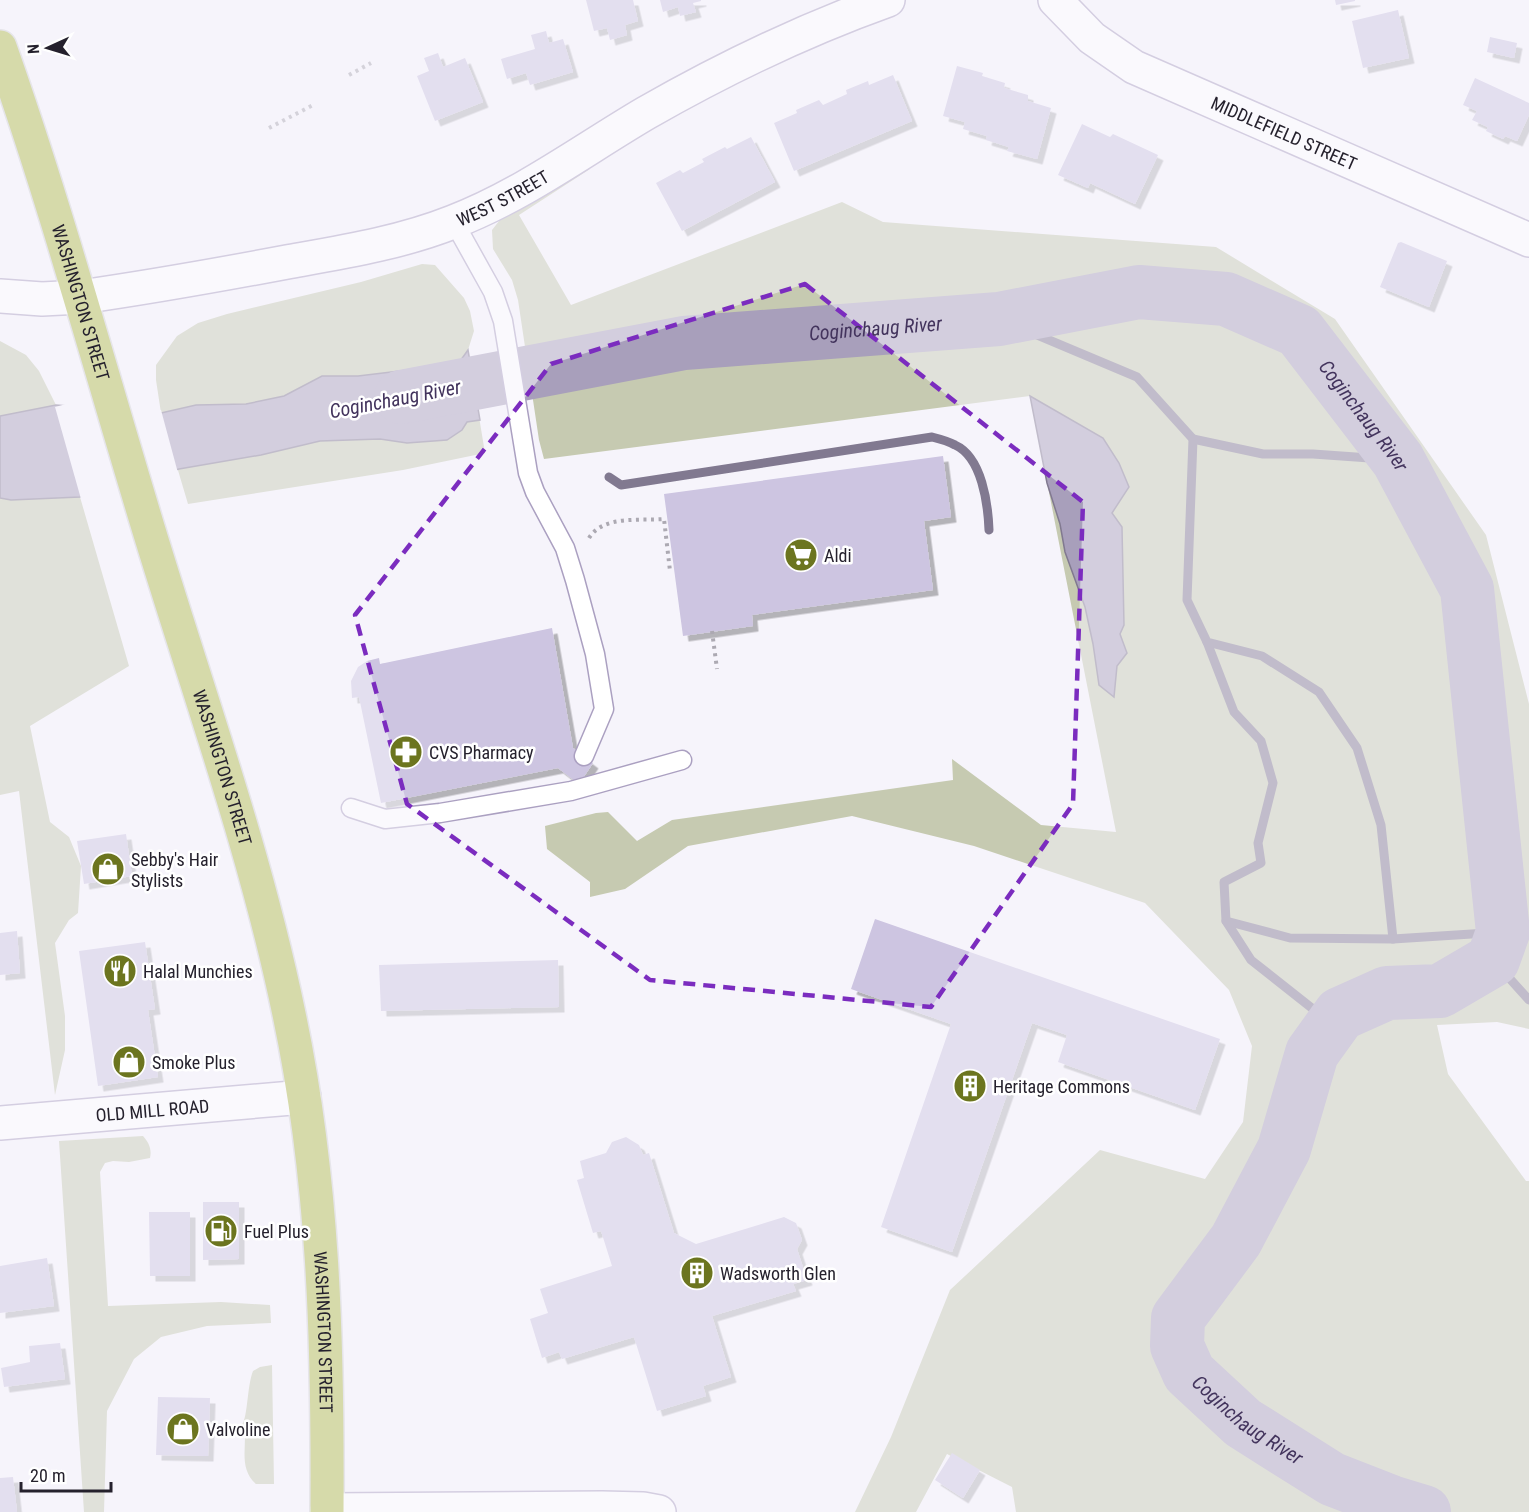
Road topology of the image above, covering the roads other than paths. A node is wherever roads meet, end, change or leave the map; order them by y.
1 (888, 0) edge
2 (1055, 0) edge
3 (0, 47) edge
4 (454, 222) junction
5 (1529, 240) edge
6 (0, 296) edge
7 (81, 297) junction
8 (584, 756) dead end
9 (682, 760) dead end
10 (570, 777) dead end
11 (544, 796) junction
12 (351, 808) dead end
13 (304, 1097) junction
14 (0, 1123) edge
15 (327, 1511) edge
16 (659, 1512) edge

1 - 4 main road, WEST STREET
2 - 5 main road, MIDDLEFIELD STREET
3 - 7 highway, WASHINGTON STREET
4 - 7 main road, WEST STREET
4 - 8 lane
6 - 7 main road, WEST STREET
7 - 13 highway, WASHINGTON STREET
9 - 11 lane
10 - 11 lane
11 - 12 lane
13 - 14 main road, OLD MILL ROAD
13 - 15 highway, WASHINGTON STREET
15 - 16 main road

